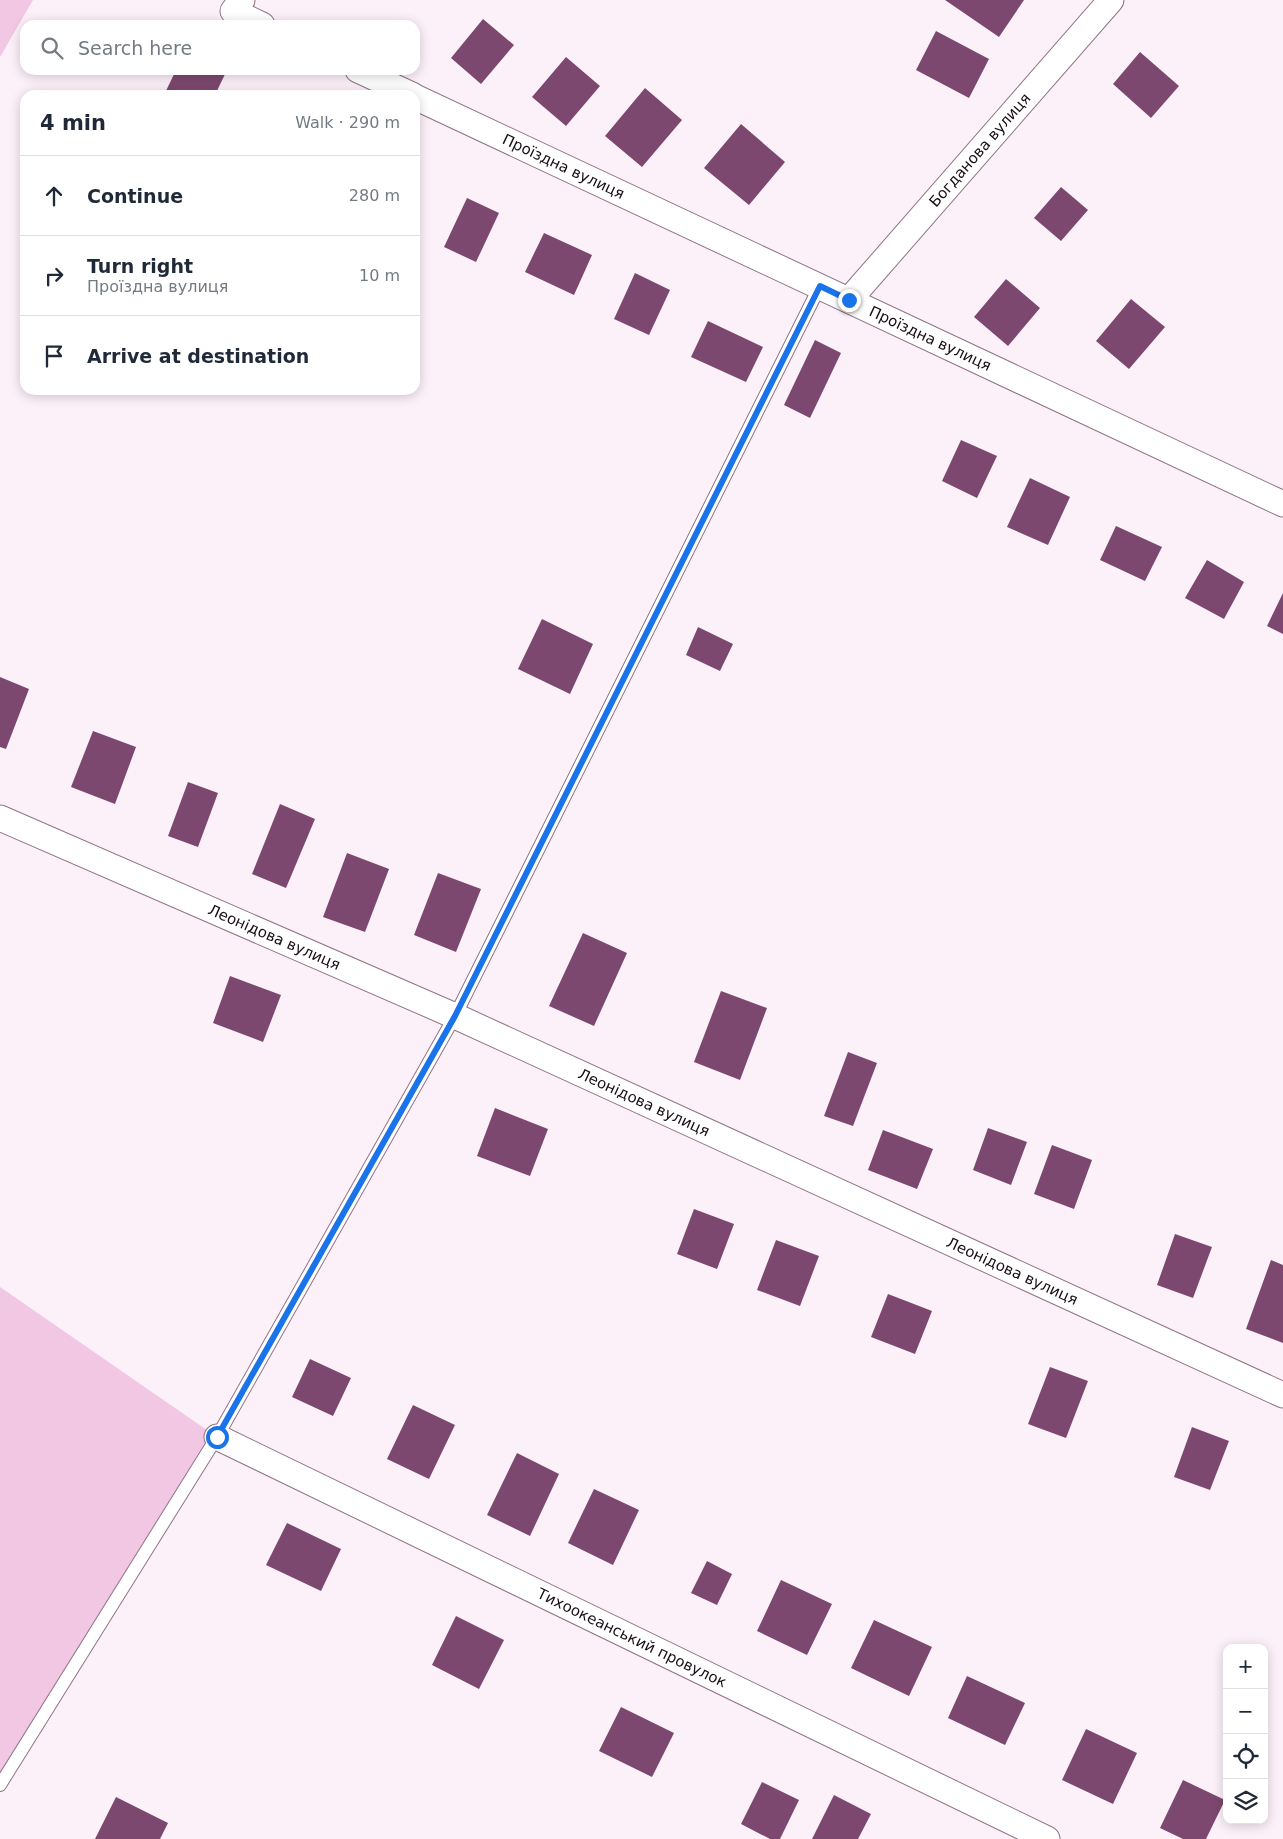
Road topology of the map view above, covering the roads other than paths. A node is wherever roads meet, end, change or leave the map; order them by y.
1 (1111, 0) edge
2 (237, 6) edge
3 (255, 20) edge
4 (369, 75) edge
5 (400, 90) edge
6 (420, 99) edge
7 (820, 286) junction
8 (849, 300) junction
9 (1283, 504) edge
10 (0, 818) edge
11 (455, 1016) junction
12 (1283, 1395) edge
13 (217, 1437) junction
14 (0, 1785) edge
15 (1047, 1839) edge

1 - 8 street, Богданова вулиця
2 - 3 street
4 - 5 street, Проїздна вулиця
6 - 7 street, Проїздна вулиця
7 - 8 street, Проїздна вулиця
7 - 11 lane
8 - 9 street, Проїздна вулиця
10 - 11 street, Леонідова вулиця
11 - 12 street, Леонідова вулиця
11 - 13 lane
13 - 14 lane
13 - 15 street, Тихоокеанський провулок

